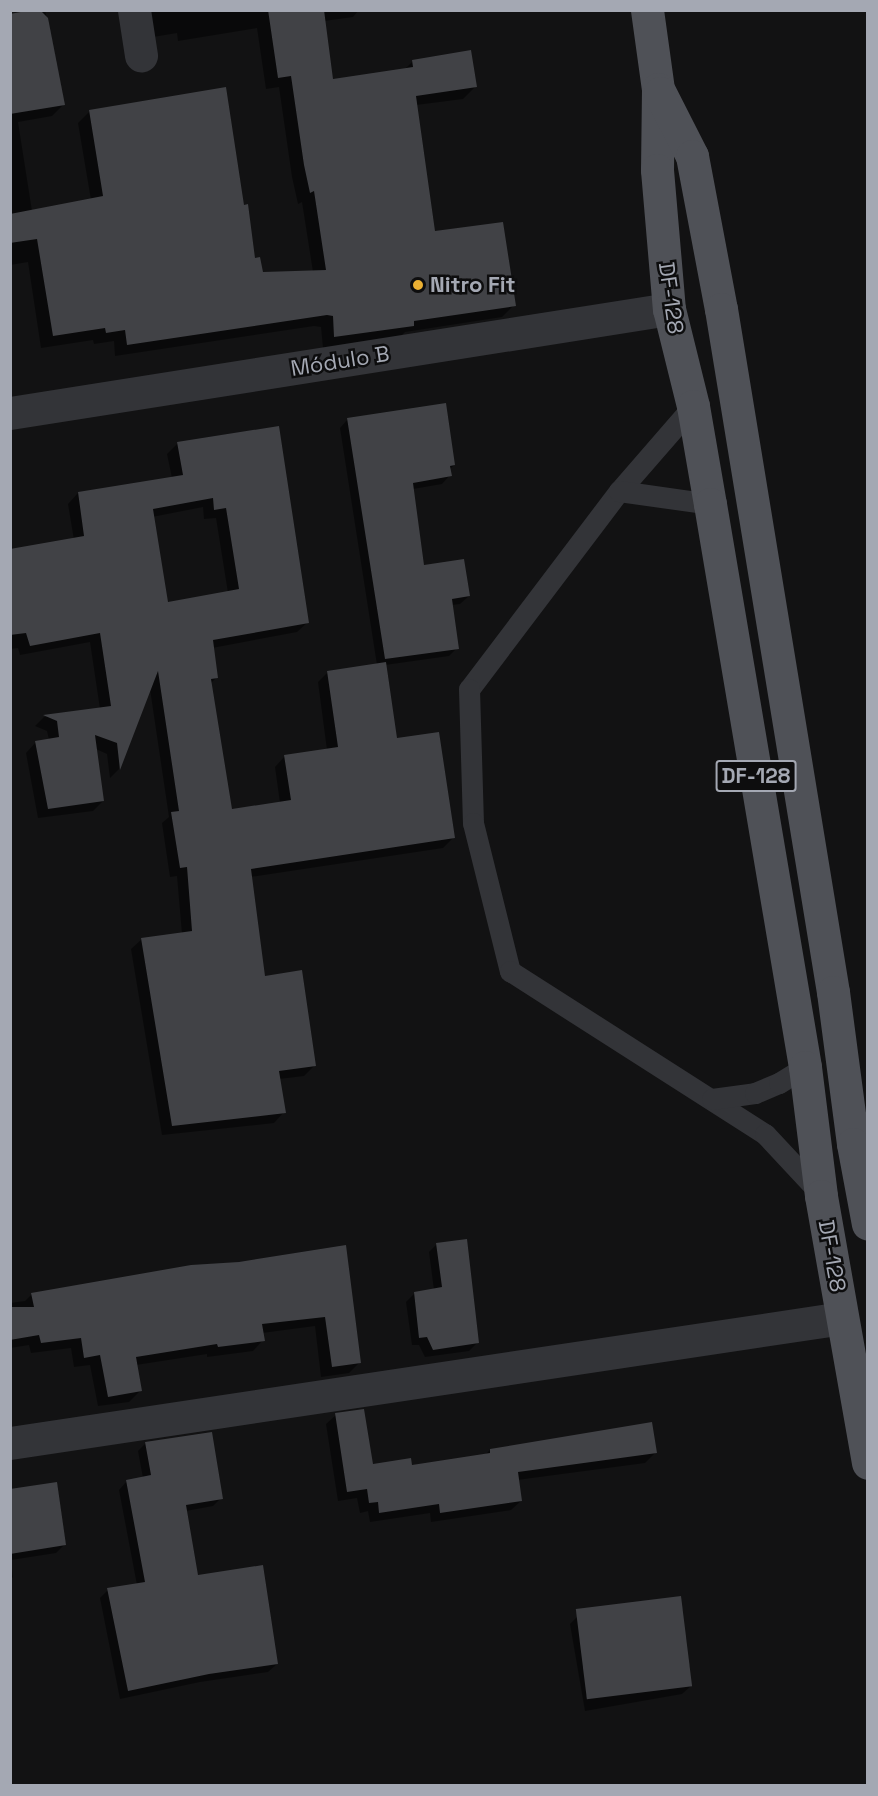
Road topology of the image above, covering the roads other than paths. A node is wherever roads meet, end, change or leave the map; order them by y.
1 (134, 10) edge
2 (647, 10) edge
3 (141, 55) dead end
4 (658, 89) junction
5 (702, 208) junction
6 (669, 309) junction
7 (733, 375) junction
8 (693, 406) junction
9 (10, 413) edge
10 (619, 491) junction
11 (710, 504) junction
12 (759, 532) junction
13 (833, 992) junction
14 (805, 1067) junction
15 (712, 1099) junction
16 (821, 1196) junction
17 (867, 1224) edge
18 (842, 1318) junction
19 (10, 1443) edge
20 (867, 1463) edge

1 - 3 street
2 - 4 main road, DF-128 / DF-128
4 - 5 main road, DF-128 / DF-128
4 - 6 main road, DF-128 / DF-128
5 - 6 main road
5 - 7 main road, DF-128 / DF-128
6 - 7 main road
6 - 8 main road, DF-128 / DF-128
6 - 9 street, Módulo B
7 - 12 main road, DF-128 / DF-128
8 - 10 lane
8 - 11 main road, DF-128 / DF-128
10 - 11 lane
10 - 15 lane
11 - 12 main road
11 - 14 main road, DF-128 / DF-128
12 - 13 main road, DF-128 / DF-128
13 - 14 main road
13 - 17 main road, DF-128 / DF-128
14 - 15 lane
14 - 16 main road, DF-128 / DF-128
15 - 16 lane
16 - 18 main road, DF-128 / DF-128
18 - 19 street
18 - 20 main road, DF-128 / DF-128

